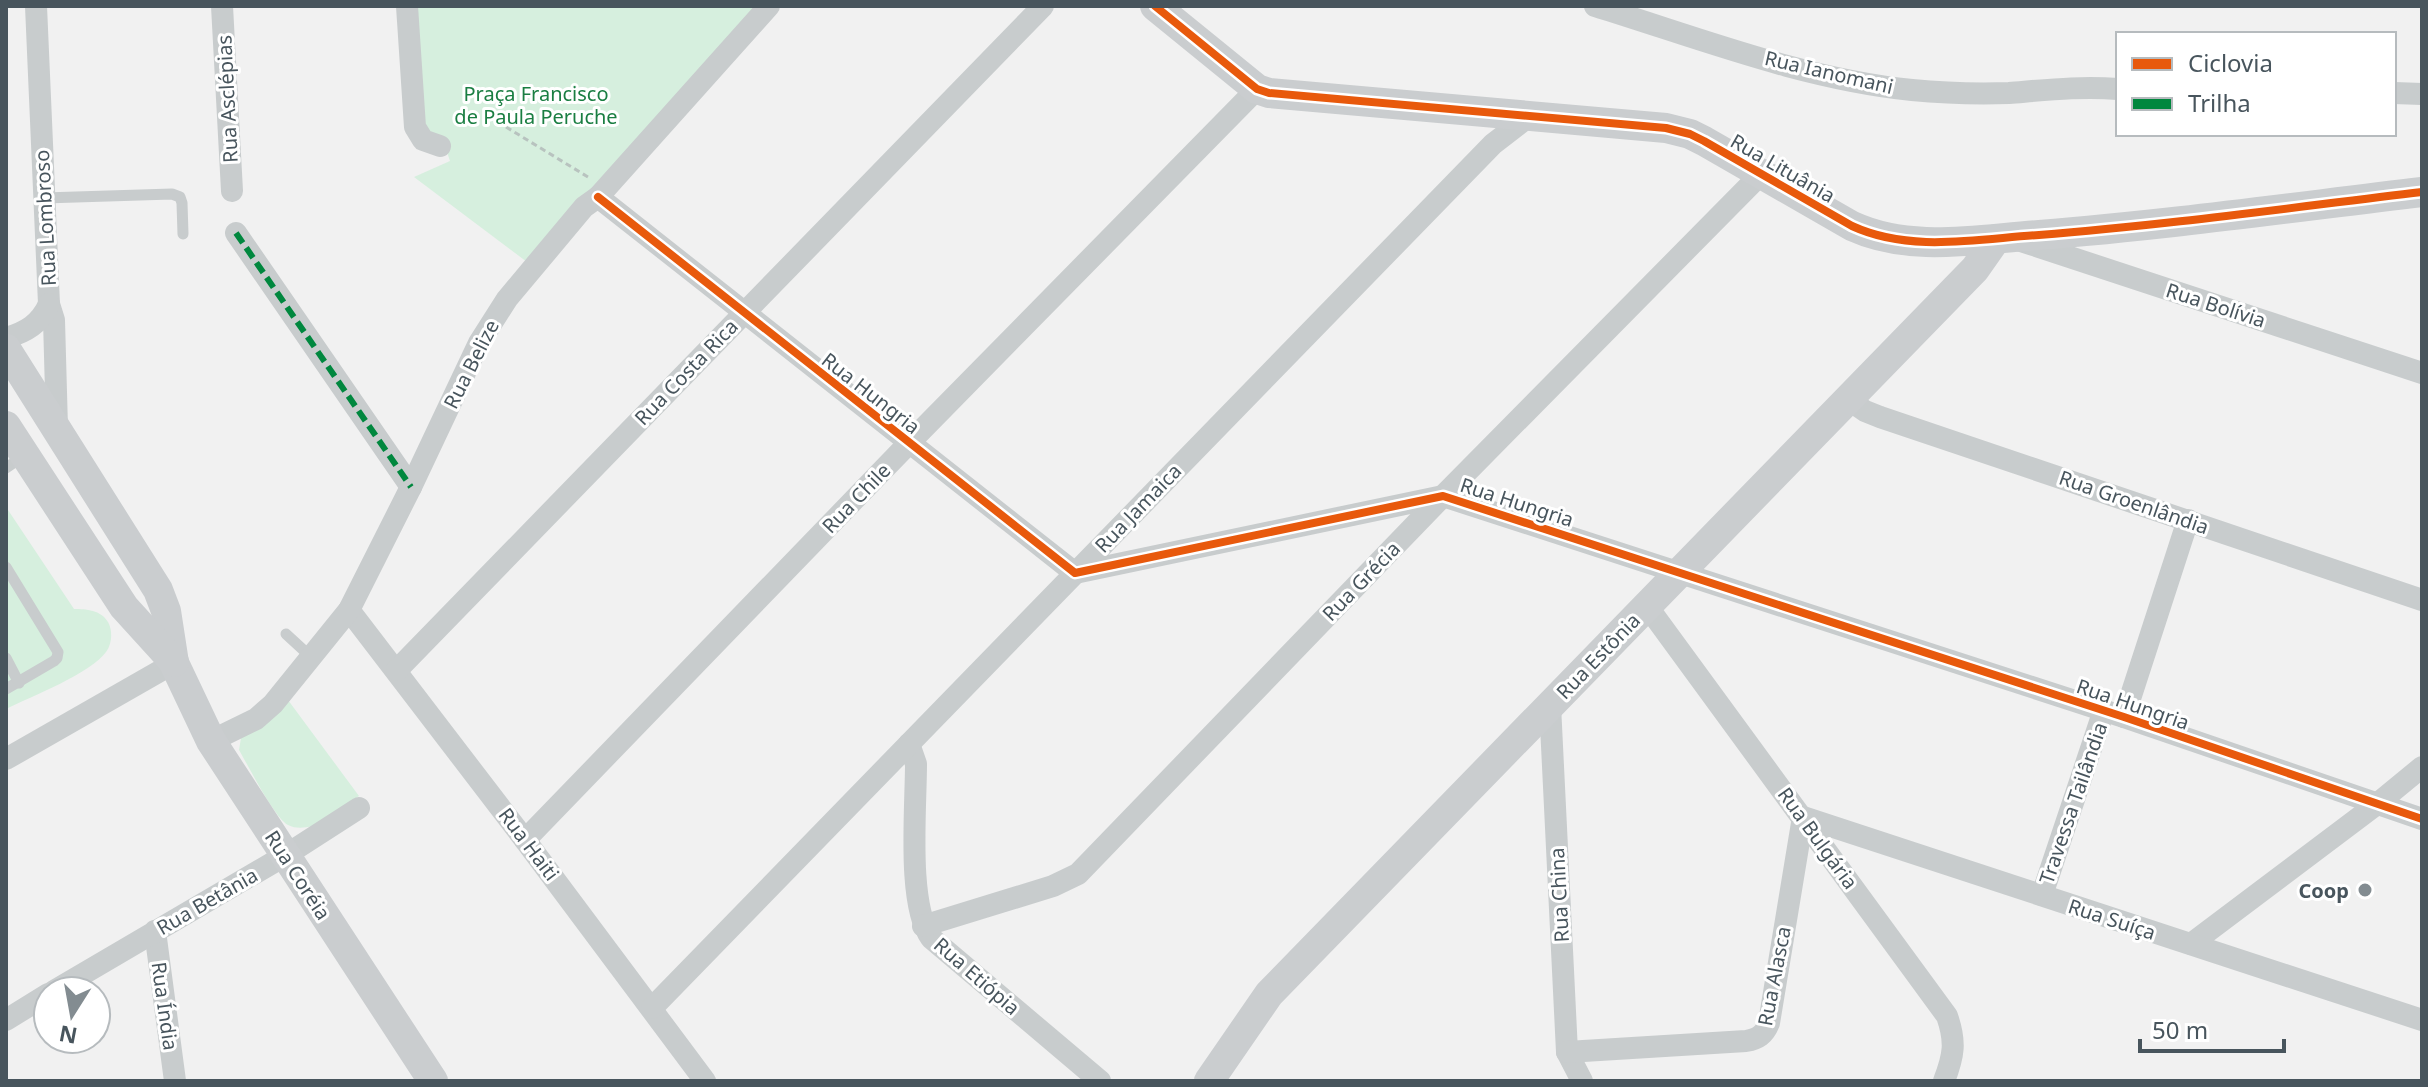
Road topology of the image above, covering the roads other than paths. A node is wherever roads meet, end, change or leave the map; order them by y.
1 (36, 6) edge
2 (222, 6) edge
3 (407, 6) edge
4 (769, 6) edge
5 (1043, 6) edge
6 (1155, 6) edge
7 (1595, 6) edge
8 (1257, 89) junction
9 (2116, 89) edge
10 (2396, 93) edge
11 (2422, 94) edge
12 (1528, 117) junction
13 (440, 146) dead end
14 (1762, 173) junction
15 (232, 191) dead end
16 (2422, 192) edge
17 (602, 193) junction
18 (44, 198) junction
19 (236, 233) dead end
20 (183, 234) dead end
21 (2002, 238) junction
22 (49, 304) junction
23 (744, 313) junction
24 (6, 338) edge
25 (6, 349) edge
26 (2422, 373) edge
27 (1849, 400) junction
28 (6, 426) edge
29 (57, 429) junction
30 (909, 443) junction
31 (15, 461) edge
32 (411, 487) junction
33 (1443, 496) junction
34 (2188, 520) junction
35 (6, 567) edge
36 (1680, 572) junction
37 (1075, 573) junction
38 (2422, 600) edge
39 (1647, 606) junction
40 (349, 610) junction
41 (286, 634) dead end
42 (311, 657) junction
43 (6, 658) edge
44 (174, 663) junction
45 (397, 670) junction
46 (19, 683) junction
47 (6, 689) edge
48 (1550, 705) junction
49 (2114, 714) junction
50 (211, 741) junction
51 (909, 744) junction
52 (6, 759) edge
53 (2422, 767) edge
54 (2377, 804) junction
55 (359, 808) dead end
56 (1803, 817) junction
57 (2422, 819) edge
58 (525, 840) junction
59 (286, 855) junction
60 (2042, 895) junction
61 (923, 926) junction
62 (155, 931) junction
63 (2191, 944) junction
64 (81, 975) edge
65 (32, 1004) edge
66 (652, 1008) junction
67 (6, 1020) edge
68 (2422, 1020) edge
69 (1567, 1052) junction
70 (175, 1081) edge
71 (433, 1081) edge
72 (705, 1081) edge
73 (1100, 1081) edge
74 (1209, 1081) edge
75 (1582, 1081) edge
76 (1944, 1081) edge

1 - 18 street, Rua Lombroso
2 - 15 street, Rua Asclépias
3 - 13 street
4 - 17 street, Rua Belize
5 - 23 street, Rua Costa Rica
6 - 8 street, Rua Lituânia
7 - 9 street, Rua Ianomani
8 - 12 street, Rua Lituânia
8 - 30 street, Rua Chile
10 - 11 street
12 - 14 street, Rua Lituânia
12 - 37 street, Rua Jamaica
14 - 21 street, Rua Lituânia
14 - 33 street, Rua Grécia
16 - 21 street, Rua Lituânia
17 - 23 street, Rua Hungria
17 - 32 street, Rua Belize
18 - 20 lane
18 - 22 street, Rua Lombroso
19 - 32 street
21 - 26 street, Rua Bolívia
21 - 27 street, Rua Estônia
22 - 24 street
22 - 29 street, Rua Lombroso
23 - 30 street, Rua Hungria
23 - 45 street, Rua Costa Rica
25 - 29 street, Rua Coréia
27 - 34 street, Rua Groenlândia
27 - 36 street, Rua Estônia
28 - 31 street, Rua Coréia
29 - 44 street, Rua Coréia
30 - 37 street, Rua Hungria
30 - 58 street, Rua Chile
31 - 44 street, Rua Coréia
32 - 40 street, Rua Belize
33 - 36 street, Rua Hungria
33 - 37 street, Rua Hungria
33 - 61 street, Rua Grécia
34 - 38 street, Rua Groenlândia
34 - 49 street, Travessa Tailândia
35 - 46 lane
36 - 39 street, Rua Estônia
36 - 49 street, Rua Hungria
37 - 51 street, Rua Jamaica
39 - 48 street, Rua Estônia
39 - 56 street, Rua Bulgária
40 - 42 street, Rua Belize
40 - 45 street, Rua Haiti
41 - 42 lane
42 - 50 street, Rua Belize
43 - 46 lane
44 - 50 street, Rua Coréia
44 - 52 street
45 - 58 street, Rua Haiti
46 - 47 lane
48 - 69 street, Rua China
48 - 74 street, Rua Estônia
49 - 54 street, Rua Hungria
49 - 60 street, Travessa Tailândia
50 - 59 street, Rua Coréia
51 - 61 street, Rua Etiópia
51 - 66 street, Rua Jamaica
53 - 54 street
54 - 57 street, Rua Hungria
54 - 63 street
55 - 59 street, Rua Betânia
56 - 60 street, Rua Suíça
56 - 69 street, Rua Alasca
56 - 76 street, Rua Bulgária
58 - 66 street, Rua Haiti
59 - 62 street, Rua Betânia
59 - 71 street, Rua Coréia
60 - 63 street, Rua Suíça
61 - 73 street, Rua Etiópia
62 - 64 street, Rua Betânia
62 - 70 street, Rua Índia
63 - 68 street, Rua Suíça
65 - 67 street
66 - 72 street, Rua Haiti
69 - 75 street, Rua China

